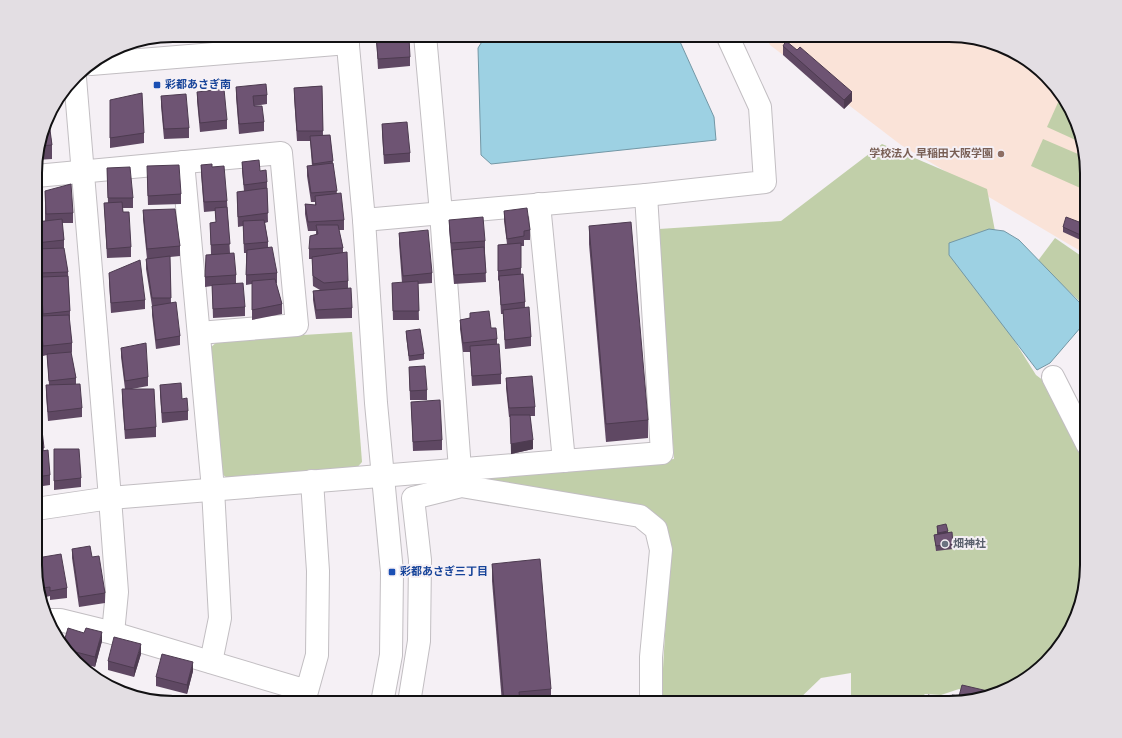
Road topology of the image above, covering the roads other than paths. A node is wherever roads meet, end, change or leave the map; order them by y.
1 (316, 42) edge
2 (347, 42) edge
3 (426, 42) edge
4 (730, 42) edge
5 (102, 63) edge
6 (76, 85) edge
7 (184, 162) junction
8 (84, 171) junction
9 (42, 175) edge
10 (646, 195) junction
11 (539, 204) junction
12 (441, 213) junction
13 (364, 220) junction
14 (199, 333) junction
15 (1053, 376) dead end
16 (1080, 430) edge
17 (564, 461) junction
18 (382, 476) junction
19 (460, 478) junction
20 (312, 481) junction
21 (213, 489) junction
22 (110, 498) junction
23 (42, 508) edge
24 (54, 620) edge
25 (113, 633) junction
26 (211, 662) junction
27 (383, 696) edge
28 (410, 696) edge
29 (651, 696) edge

1 - 5 street
2 - 13 street
3 - 12 street
4 - 10 street
6 - 8 street
7 - 8 street
7 - 14 street
7 - 14 street
8 - 9 street
8 - 22 street
10 - 11 street
10 - 17 street
11 - 12 street
11 - 17 street
12 - 13 street
12 - 19 street
13 - 18 street
14 - 21 street
15 - 16 street
17 - 19 street
18 - 19 street
18 - 20 street
18 - 27 street
19 - 28 street
19 - 29 street
20 - 21 street
20 - 26 street
21 - 22 street
21 - 26 street
22 - 23 street
22 - 25 street
24 - 25 street
25 - 26 street

